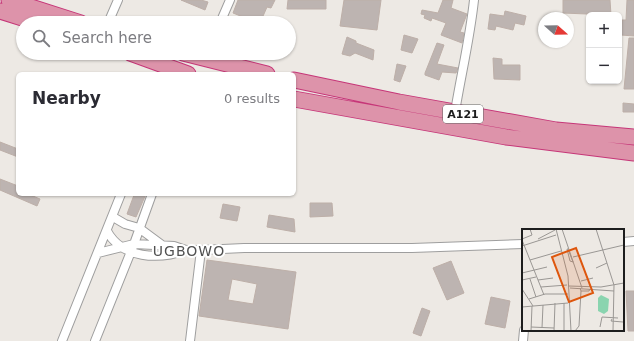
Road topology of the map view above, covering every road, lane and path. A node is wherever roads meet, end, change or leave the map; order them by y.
1 (9, 0) edge
2 (118, 0) edge
3 (230, 0) edge
4 (474, 0) edge
5 (0, 11) edge
6 (16, 16) edge
7 (60, 16) edge
8 (111, 16) edge
9 (223, 16) edge
10 (146, 60) edge
11 (223, 60) edge
12 (168, 70) edge
13 (178, 72) edge
14 (261, 72) edge
15 (296, 80) edge
16 (296, 99) edge
17 (455, 112) junction
18 (634, 137) edge
19 (634, 153) edge
20 (120, 196) edge
21 (151, 196) edge
22 (113, 217) junction
23 (139, 228) junction
24 (107, 231) junction
25 (634, 241) edge
26 (624, 242) edge
27 (522, 244) edge
28 (162, 245) junction
29 (121, 248) junction
30 (132, 248) junction
31 (186, 250) junction
32 (201, 250) junction
33 (98, 253) junction
34 (152, 257) junction
35 (126, 260) junction
36 (524, 331) edge
37 (62, 341) edge
38 (95, 341) edge
39 (190, 341) edge
40 (523, 341) edge

1 - 7 highway
2 - 8 street
3 - 9 street
4 - 17 street
5 - 6 highway
10 - 12 highway
11 - 14 highway
12 - 13 highway
15 - 17 highway, A121
16 - 19 highway, A121
17 - 18 highway, A121
20 - 22 street
21 - 23 street
22 - 23 street
22 - 24 street
23 - 28 street
23 - 30 street
24 - 29 street
24 - 33 street
25 - 26 street
27 - 32 street
28 - 30 street
28 - 31 street
29 - 30 street
29 - 33 street
30 - 34 street
30 - 35 street
31 - 32 street
31 - 34 street
32 - 39 street
33 - 37 street
34 - 35 street
35 - 38 street
36 - 40 street

